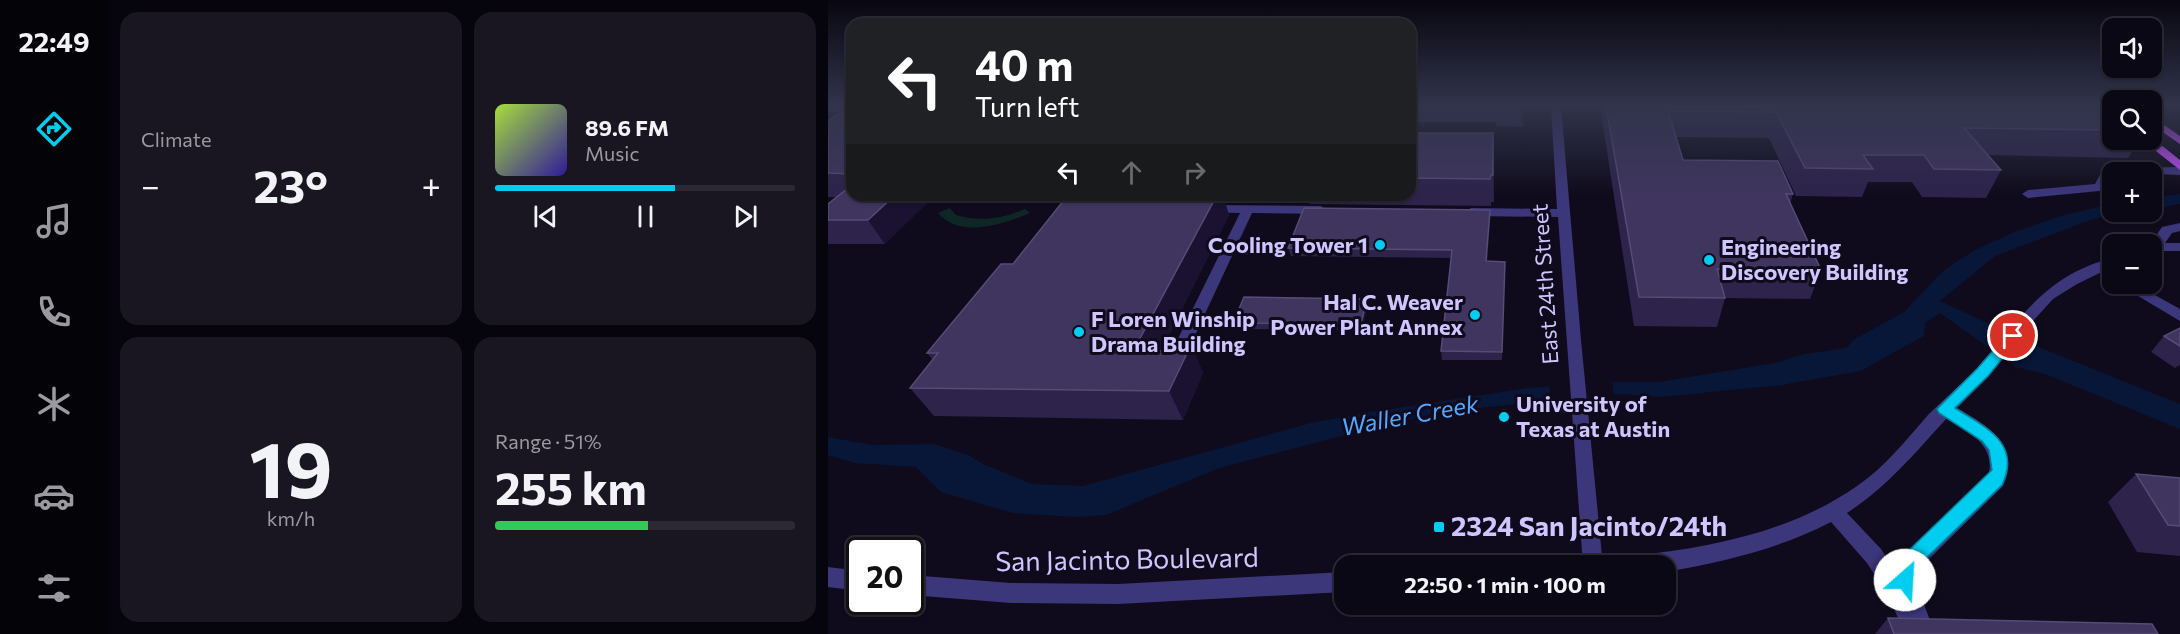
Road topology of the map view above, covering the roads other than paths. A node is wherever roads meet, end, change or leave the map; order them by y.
1 (1558, 136) edge
2 (2160, 150) edge
3 (2180, 166) edge
4 (2162, 171) edge
5 (2180, 171) edge
6 (2102, 182) edge
7 (2028, 194) dead end
8 (1201, 201) edge
9 (1248, 209) junction
10 (1331, 210) edge
11 (1461, 212) edge
12 (1564, 213) junction
13 (2180, 227) edge
14 (2162, 236) edge
15 (2162, 246) edge
16 (2180, 247) edge
17 (2102, 266) edge
18 (2142, 294) edge
19 (2180, 316) edge
20 (1170, 373) edge
21 (1945, 409) junction
22 (1834, 512) junction
23 (1592, 555) edge
24 (1676, 561) edge
25 (828, 578) edge
26 (846, 579) edge
27 (1334, 583) edge
28 (924, 586) edge
29 (1917, 634) edge
30 (1924, 634) edge

1 - 12 street, East 24th Street
2 - 3 main road
4 - 5 street
6 - 7 street
8 - 9 street
9 - 10 street
9 - 20 street
11 - 12 street
12 - 23 street, East 24th Street
13 - 14 street
15 - 16 street
17 - 21 street
18 - 19 street
21 - 22 street
21 - 30 street
22 - 24 street
22 - 29 street
25 - 26 street
27 - 28 street, San Jacinto Boulevard

